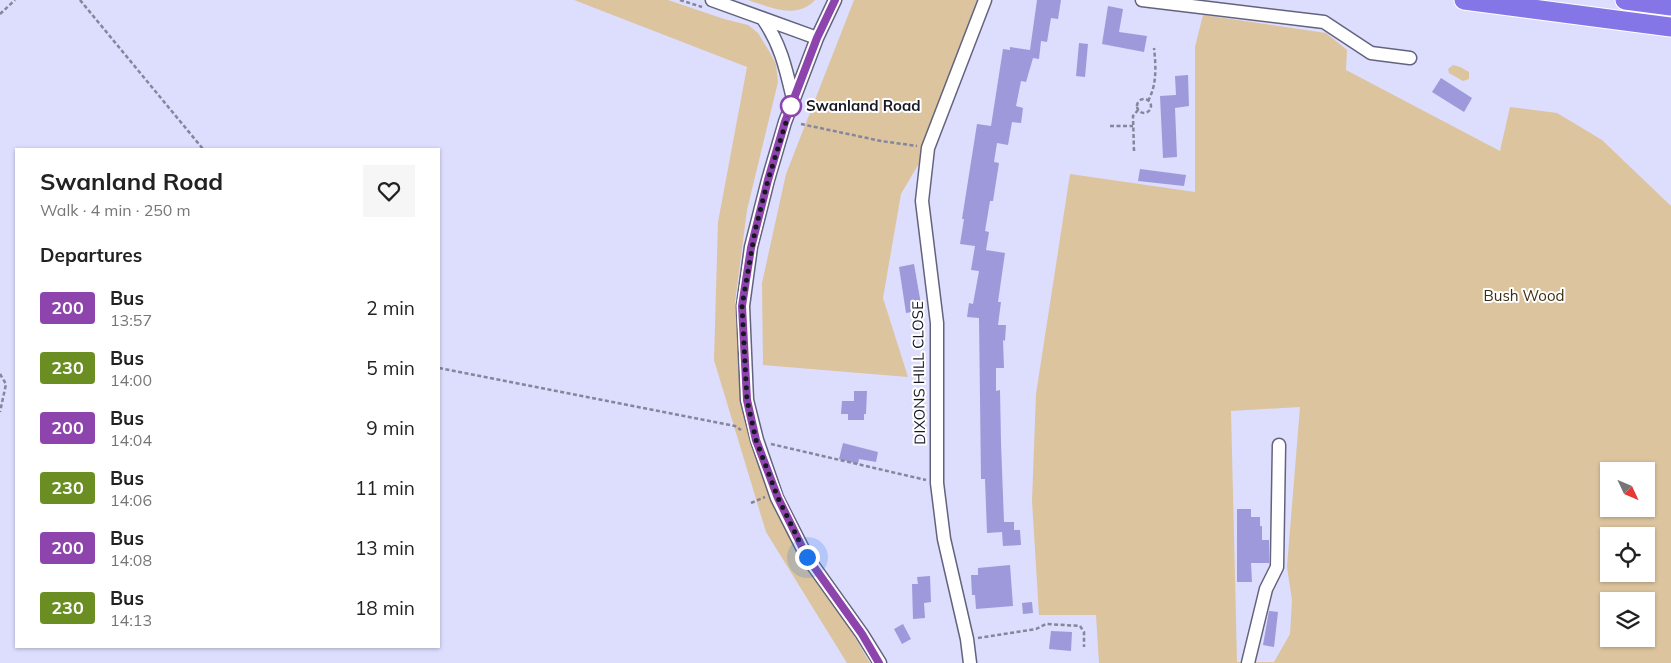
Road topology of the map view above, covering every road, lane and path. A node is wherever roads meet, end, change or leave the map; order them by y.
1 (15, 0) edge
2 (80, 0) edge
3 (680, 0) edge
4 (835, 0) edge
5 (984, 0) edge
6 (1142, 0) edge
7 (1464, 0) edge
8 (1625, 0) edge
9 (707, 4) edge
10 (1671, 6) edge
11 (0, 14) edge
12 (763, 19) junction
13 (1671, 27) edge
14 (817, 38) junction
15 (1154, 48) dead end
16 (1410, 58) dead end
17 (793, 99) junction
18 (1148, 101) junction
19 (1138, 110) junction
20 (801, 124) dead end
21 (1110, 126) dead end
22 (1134, 126) junction
23 (201, 148) edge
24 (928, 148) junction
25 (1134, 151) dead end
26 (440, 368) edge
27 (0, 374) edge
28 (0, 412) edge
29 (756, 440) junction
30 (1278, 445) dead end
31 (938, 483) junction
32 (967, 639) junction
33 (1084, 647) dead end
34 (880, 663) edge
35 (970, 663) edge
36 (1248, 663) edge

1 - 11 path
2 - 23 path
3 - 9 path
4 - 14 street
5 - 24 street, DIXONS HILL CLOSE
6 - 16 street
7 - 13 highway
8 - 10 highway
9 - 12 street
12 - 14 street
12 - 17 street
14 - 17 street
15 - 18 path
17 - 29 street
18 - 19 path
18 - 19 path
19 - 22 path
20 - 24 path
21 - 22 path
22 - 25 path
24 - 31 street, DIXONS HILL CLOSE
26 - 29 path
27 - 28 path
29 - 31 path
29 - 34 street
30 - 36 street
31 - 32 street, DIXONS HILL CLOSE
32 - 33 path
32 - 35 street, DIXONS HILL CLOSE

